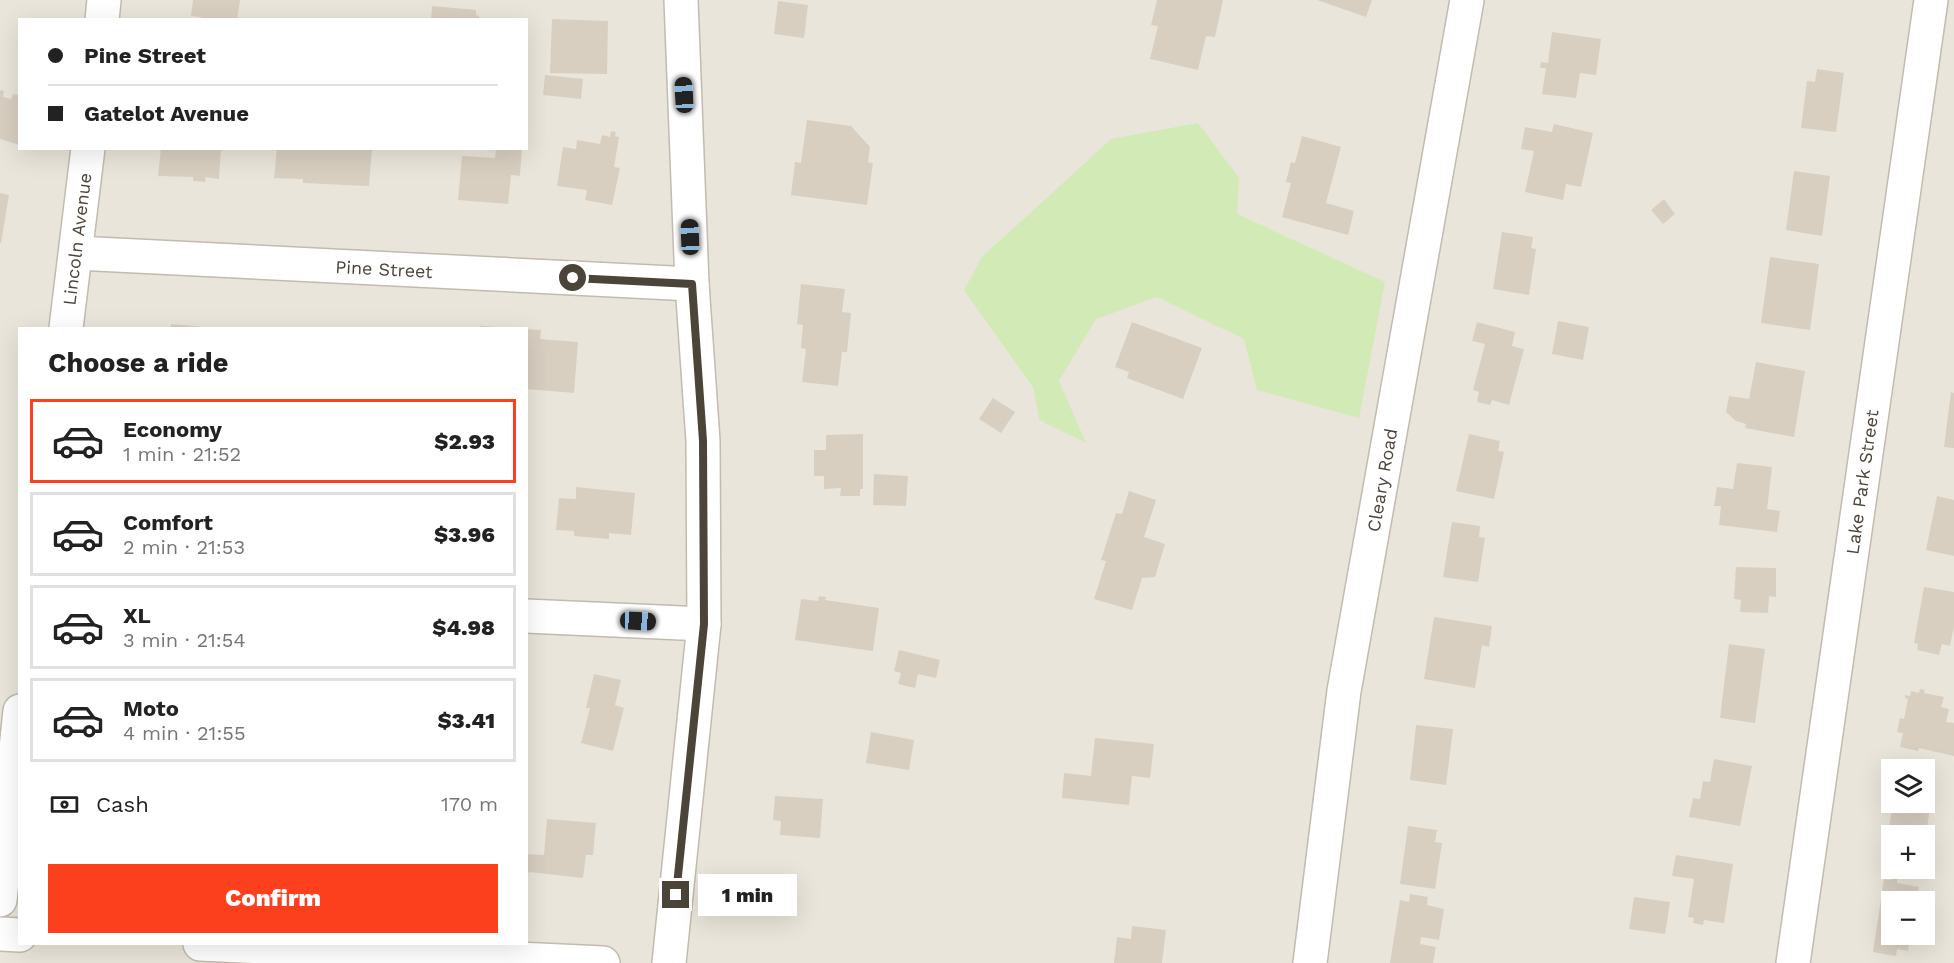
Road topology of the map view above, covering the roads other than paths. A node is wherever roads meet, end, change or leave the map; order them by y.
1 (104, 0) edge
2 (681, 0) edge
3 (1467, 0) edge
4 (1931, 0) edge
5 (102, 18) edge
6 (87, 150) edge
7 (76, 253) junction
8 (692, 284) junction
9 (66, 327) edge
10 (528, 616) edge
11 (704, 624) junction
12 (18, 730) edge
13 (0, 900) edge
14 (0, 934) edge
15 (18, 935) edge
16 (221, 945) edge
17 (603, 963) edge
18 (669, 963) edge
19 (1310, 963) edge
20 (1793, 963) edge

1 - 5 street
2 - 8 street
3 - 19 street, Cleary Road
4 - 20 street, Lake Park Street
6 - 7 street, Lincoln Avenue
7 - 8 street, Pine Street
7 - 9 street, Lincoln Avenue
8 - 11 street
10 - 11 street
11 - 18 street
12 - 13 street
14 - 15 street
16 - 17 street

